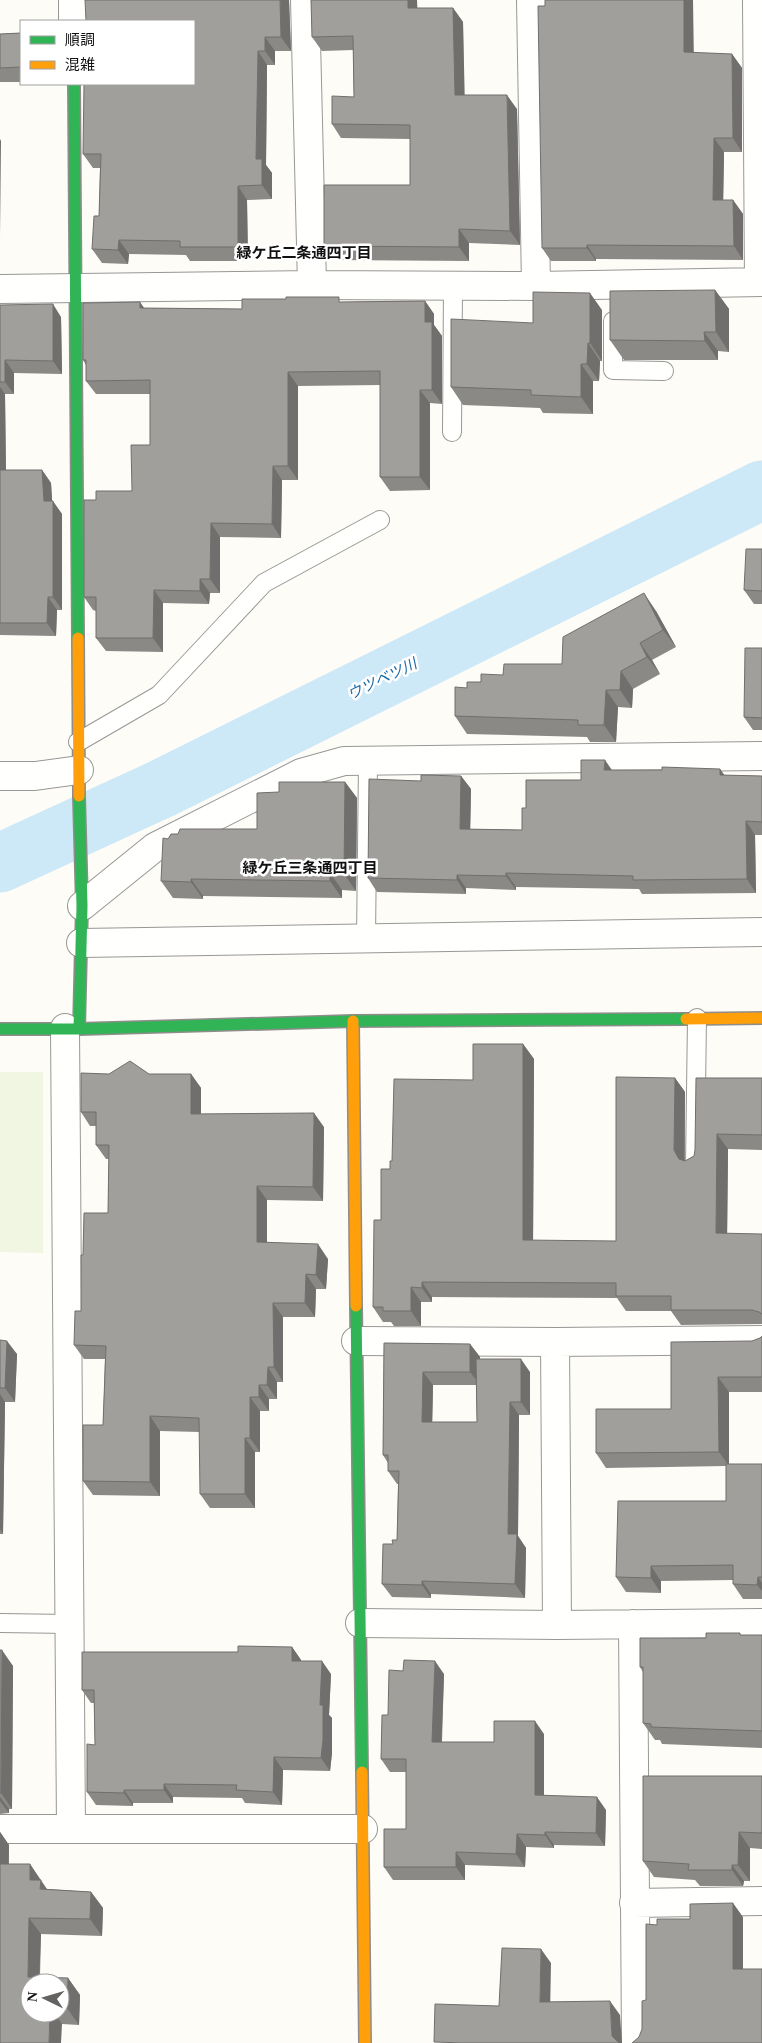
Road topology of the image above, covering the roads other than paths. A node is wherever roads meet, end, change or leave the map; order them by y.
1 (72, 0) edge
2 (305, 0) edge
3 (532, 0) edge
4 (757, 0) edge
5 (73, 20) edge
6 (74, 85) edge
7 (761, 282) edge
8 (613, 284) junction
9 (312, 285) junction
10 (453, 286) junction
11 (536, 286) junction
12 (0, 288) edge
13 (77, 288) junction
14 (664, 371) dead end
15 (452, 432) dead end
16 (380, 520) dead end
17 (78, 742) junction
18 (762, 756) edge
19 (368, 761) junction
20 (0, 776) edge
21 (35, 776) junction
22 (79, 778) junction
23 (0, 796) edge
24 (82, 906) junction
25 (762, 932) edge
26 (366, 939) junction
27 (81, 943) junction
28 (697, 1018) junction
29 (762, 1018) edge
30 (353, 1021) junction
31 (0, 1028) edge
32 (72, 1028) junction
33 (695, 1165) edge
34 (762, 1340) edge
35 (356, 1341) junction
36 (555, 1342) junction
37 (0, 1623) edge
38 (360, 1623) junction
39 (762, 1623) edge
40 (69, 1624) junction
41 (557, 1624) junction
42 (633, 1624) junction
43 (363, 1828) junction
44 (0, 1829) edge
45 (71, 1829) junction
46 (762, 1901) edge
47 (634, 1903) junction
48 (366, 2043) edge
49 (636, 2043) edge

1 - 5 street
2 - 9 street
3 - 11 street
4 - 7 street
6 - 13 street
7 - 8 street
8 - 11 street
8 - 14 lane
9 - 10 street
9 - 13 street
10 - 11 street
10 - 15 lane
12 - 13 street
13 - 17 street
16 - 17 lane
17 - 22 street
18 - 19 street
19 - 24 street
19 - 26 lane
20 - 21 street
21 - 22 street
21 - 23 street
22 - 24 street
24 - 27 street
25 - 26 street
26 - 27 street
27 - 32 street
28 - 29 street
28 - 30 street
28 - 33 lane
30 - 32 street
30 - 35 street
31 - 32 street
32 - 40 street
34 - 36 street
35 - 36 street
35 - 38 street
36 - 41 street
37 - 40 lane
38 - 41 street
38 - 43 street
39 - 42 street
40 - 45 street
41 - 42 street
42 - 47 street
43 - 45 street
43 - 48 street
44 - 45 street
46 - 47 street
47 - 49 street

